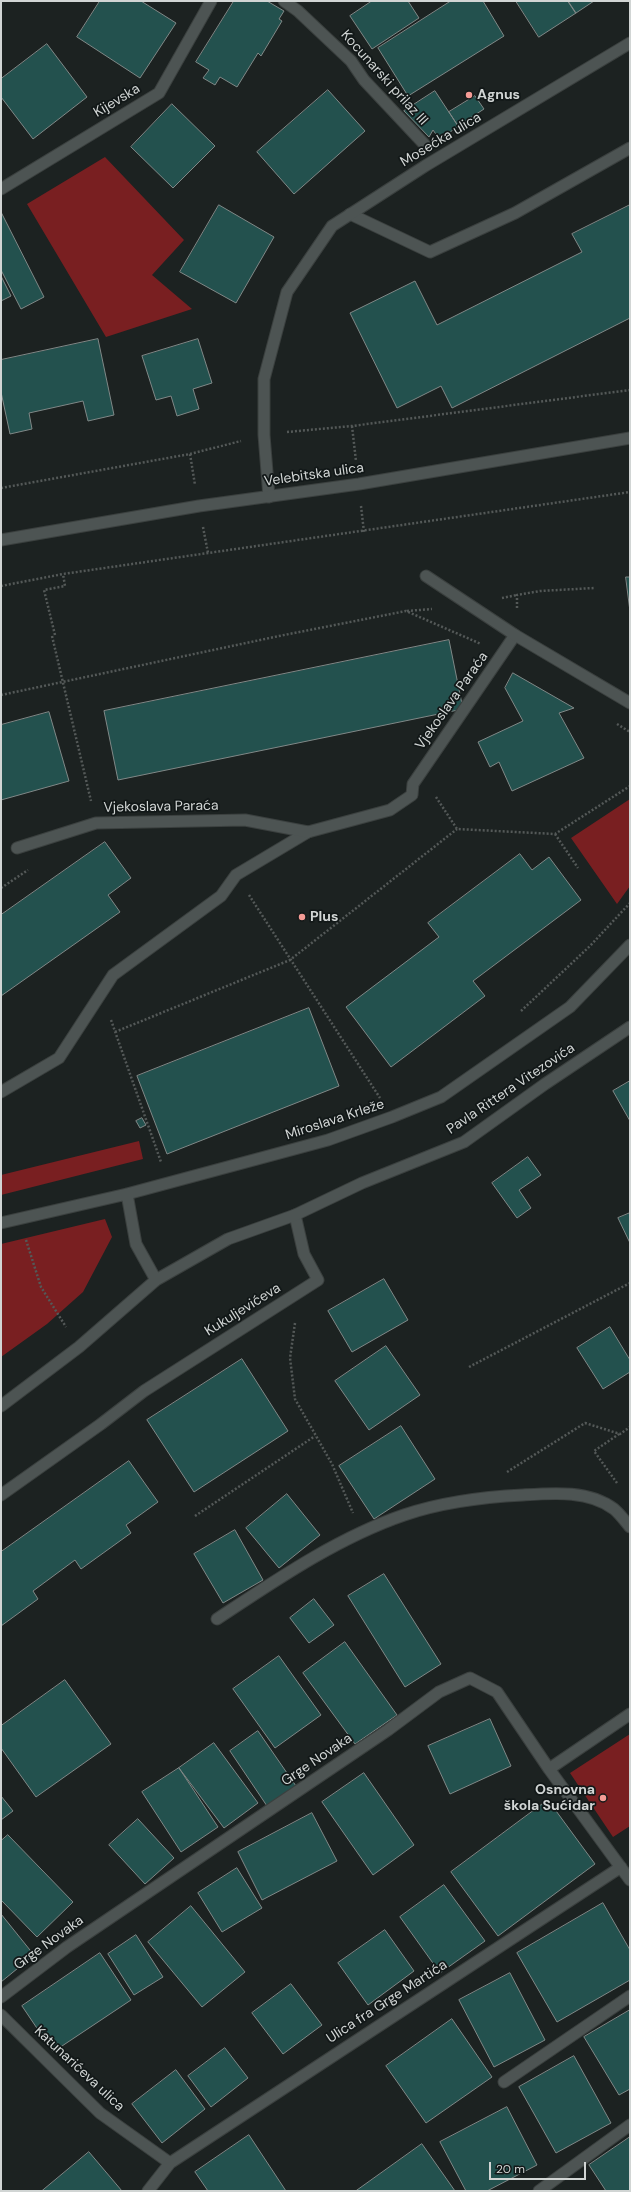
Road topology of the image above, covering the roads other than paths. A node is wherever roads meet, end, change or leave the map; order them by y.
1 (211, 1) edge
2 (284, 1) edge
3 (630, 43) edge
4 (425, 145) dead end
5 (630, 148) edge
6 (1, 189) edge
7 (350, 214) junction
8 (630, 438) edge
9 (269, 497) junction
10 (1, 540) edge
11 (426, 576) dead end
12 (516, 635) junction
13 (630, 703) edge
14 (308, 832) junction
15 (17, 848) dead end
16 (630, 945) edge
17 (630, 1027) edge
18 (1, 1092) edge
19 (127, 1194) junction
20 (295, 1214) junction
21 (1, 1223) edge
22 (156, 1280) junction
23 (1, 1406) edge
24 (1, 1495) edge
25 (630, 1527) edge
26 (217, 1619) dead end
27 (630, 1714) edge
28 (549, 1769) junction
29 (621, 1867) junction
30 (630, 1880) edge
31 (630, 1996) edge
32 (1, 1997) edge
33 (1, 2015) edge
34 (504, 2082) dead end
35 (630, 2125) edge
36 (170, 2163) junction
37 (148, 2191) edge
38 (539, 2191) edge

1 - 6 street, Kijevska
2 - 4 street, Kocunarski prilaz III
3 - 7 street, Mosećka ulica
5 - 7 street
7 - 9 street, Mosećka ulica
8 - 9 street, Velebitska ulica
9 - 10 street, Velebitska ulica
11 - 12 street
12 - 13 street
12 - 14 street, Vjekoslava Paraća
14 - 15 street, Vjekoslava Paraća
14 - 18 street
16 - 19 street, Miroslava Krleže
17 - 20 street, Pavla Rittera Vitezovića
19 - 21 street, Miroslava Krleže
19 - 22 street
20 - 22 street
20 - 24 street, Kukuljevićeva
22 - 23 street
25 - 26 street
27 - 28 street
28 - 29 street
28 - 32 street, Grge Novaka
29 - 30 street
29 - 36 street, Ulica fra Grge Martića
31 - 34 street
33 - 36 street, Katunarićeva ulica
35 - 38 street
36 - 37 street

